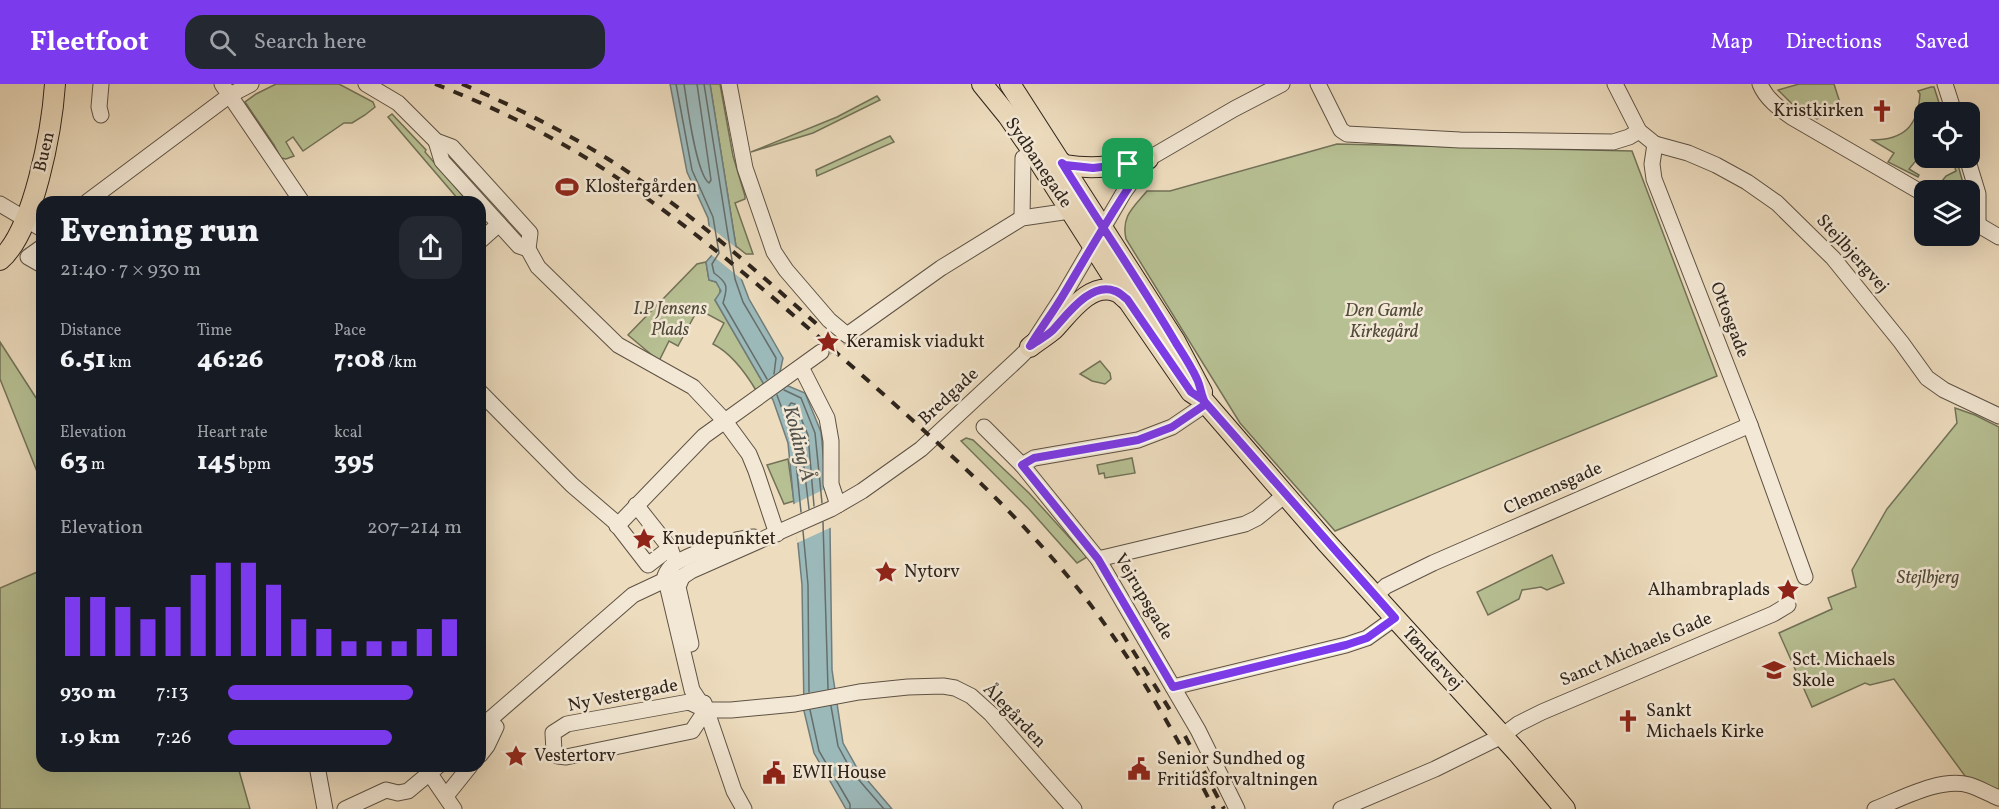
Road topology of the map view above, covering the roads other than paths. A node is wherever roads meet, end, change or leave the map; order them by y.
1 (55, 84) edge
2 (101, 84) edge
3 (250, 84) edge
4 (366, 84) edge
5 (729, 84) edge
6 (982, 84) edge
7 (1010, 84) edge
8 (1318, 84) edge
9 (1615, 84) edge
10 (1760, 84) edge
11 (1945, 84) edge
12 (1276, 86) edge
13 (226, 90) edge
14 (1951, 102) edge
15 (101, 115) dead end
16 (1639, 131) junction
17 (436, 141) junction
18 (1655, 144) junction
19 (1033, 152) junction
20 (1148, 159) junction
21 (1062, 163) junction
22 (1914, 188) edge
23 (38, 196) edge
24 (94, 196) edge
25 (298, 196) edge
26 (474, 196) edge
27 (0, 204) edge
28 (36, 205) edge
29 (486, 210) edge
30 (1071, 211) junction
31 (1022, 218) junction
32 (33, 221) edge
33 (499, 224) junction
34 (1980, 226) edge
35 (486, 236) edge
36 (1097, 237) junction
37 (1999, 237) edge
38 (528, 249) junction
39 (36, 251) edge
40 (0, 260) edge
41 (36, 262) edge
42 (1127, 299) junction
43 (1030, 346) junction
44 (821, 352) tunnel mouth
45 (795, 371) junction
46 (486, 401) edge
47 (1205, 402) junction
48 (1999, 416) edge
49 (724, 420) junction
50 (1750, 425) junction
51 (984, 427) dead end
52 (1022, 465) junction
53 (1285, 495) junction
54 (636, 505) junction
55 (835, 507) junction
56 (618, 526) junction
57 (773, 535) junction
58 (673, 556) junction
59 (1098, 559) junction
60 (1805, 577) dead end
61 (682, 578) junction
62 (665, 579) junction
63 (1375, 596) junction
64 (1788, 605) dead end
65 (1395, 618) junction
66 (1173, 687) junction
67 (706, 710) junction
68 (486, 723) edge
69 (486, 724) edge
70 (1502, 735) junction
71 (486, 747) edge
72 (318, 772) edge
73 (432, 772) edge
74 (435, 772) edge
75 (465, 772) edge
76 (1993, 801) edge
77 (450, 802) edge
78 (325, 809) edge
79 (346, 809) edge
80 (744, 809) edge
81 (1074, 809) edge
82 (1237, 809) edge
83 (1341, 809) edge
84 (1565, 809) edge
85 (1875, 809) edge

1 - 23 main road, Buen
2 - 15 street
3 - 13 street
4 - 17 street
5 - 31 street
6 - 19 main road, Sydbanegade
7 - 21 main road, Sydbanegade
8 - 16 street
9 - 16 street
10 - 22 street
11 - 14 street
12 - 20 street
13 - 24 street
13 - 25 street
16 - 18 street
17 - 26 street
17 - 38 street
18 - 48 street, Stejlbjergvej
18 - 50 street, Ottosgade
19 - 30 main road, Sydbanegade
19 - 31 street
20 - 21 main road
20 - 36 street, Bredgade
21 - 36 main road, Sydbanegade
27 - 32 street
28 - 32 main road, Buen
29 - 33 street
30 - 31 street
30 - 36 main road, Sydbanegade
32 - 40 main road, Buen
33 - 35 street
33 - 38 street
34 - 37 street
36 - 42 main road, Tøndervej
36 - 43 street, Bredgade
36 - 47 main road, Tøndervej
38 - 49 street
39 - 41 street
42 - 43 main road
42 - 47 main road, Tøndervej
43 - 55 street, Bredgade
44 - 45 street
45 - 49 street
45 - 55 street
46 - 56 street
47 - 52 street
47 - 53 main road, Tøndervej
49 - 54 street
49 - 57 street
50 - 60 street, Ottosgade
50 - 63 street, Clemensgade
51 - 52 street, Vejrupsgade
52 - 59 street, Vejrupsgade
53 - 59 street
53 - 63 main road, Tøndervej
54 - 56 street
54 - 58 street
55 - 57 street, Bredgade
56 - 58 street, Bredgade
57 - 58 street, Bredgade
57 - 61 street, Bredgade
58 - 62 street
59 - 66 street, Vejrupsgade
61 - 62 street, Bredgade
61 - 67 street
62 - 67 street
62 - 68 street, Bredgade
63 - 65 main road, Tøndervej
64 - 70 street, Sanct Michaels Gade
65 - 66 street
65 - 70 main road, Tøndervej
66 - 82 street, Vejrupsgade
67 - 67 street, Ny Vestergade
67 - 80 street
67 - 81 street, Ålegården
69 - 71 street
70 - 83 street, Sanct Michaels Gade
70 - 84 main road, Tøndervej
72 - 78 street
73 - 79 street
74 - 77 street
75 - 77 street
76 - 85 street

